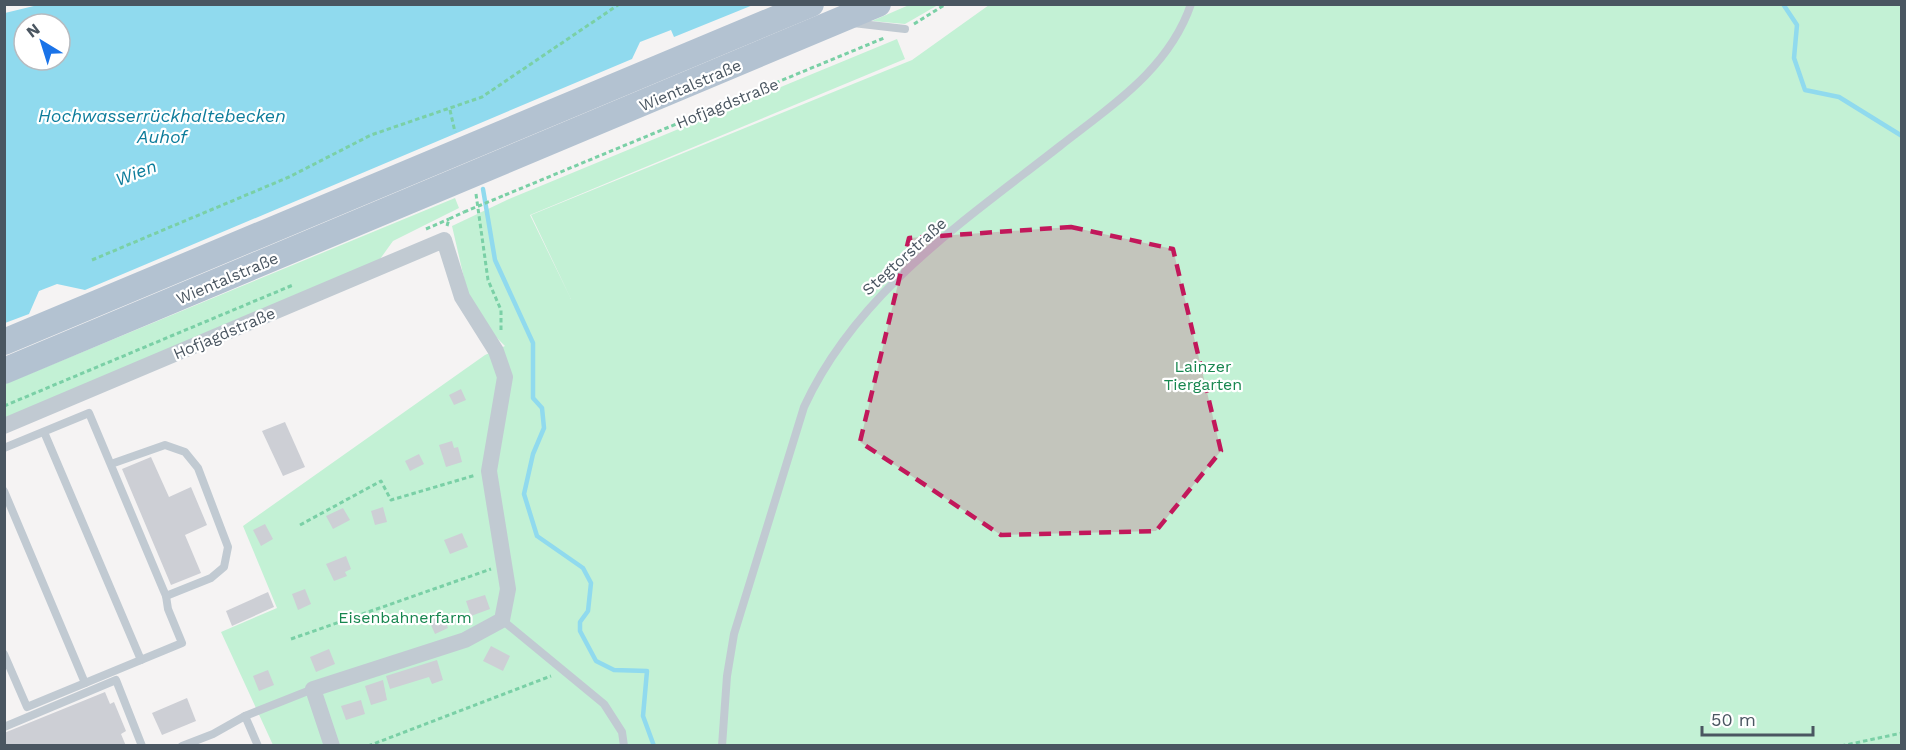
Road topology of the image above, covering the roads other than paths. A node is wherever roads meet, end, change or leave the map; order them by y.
1 (878, 4) edge
2 (1191, 4) edge
3 (811, 5) edge
4 (841, 21) junction
5 (905, 29) road end
6 (4, 342) edge
7 (4, 371) edge
8 (4, 426) edge
9 (44, 432) junction
10 (4, 448) edge
11 (111, 464) junction
12 (4, 491) edge
13 (166, 596) junction
14 (502, 620) junction
15 (4, 654) edge
16 (141, 660) junction
17 (85, 683) junction
18 (313, 689) junction
19 (245, 716) junction
20 (4, 727) edge
21 (142, 746) edge
22 (182, 746) edge
23 (258, 746) edge
24 (332, 746) edge
25 (624, 746) edge
26 (723, 746) edge

1 - 4 main road, Wientalstraße
2 - 26 lane, Stegtorstraße
3 - 6 main road, Wientalstraße
4 - 5 lane
4 - 7 main road, Wientalstraße
8 - 14 street, Hofjagdstraße
9 - 10 lane
9 - 11 lane
9 - 16 lane
11 - 13 lane
11 - 13 lane
12 - 17 lane
13 - 16 lane
14 - 18 street
14 - 25 lane
15 - 17 lane
16 - 17 lane
18 - 19 lane
18 - 24 street
19 - 22 lane
19 - 23 lane
20 - 21 lane

